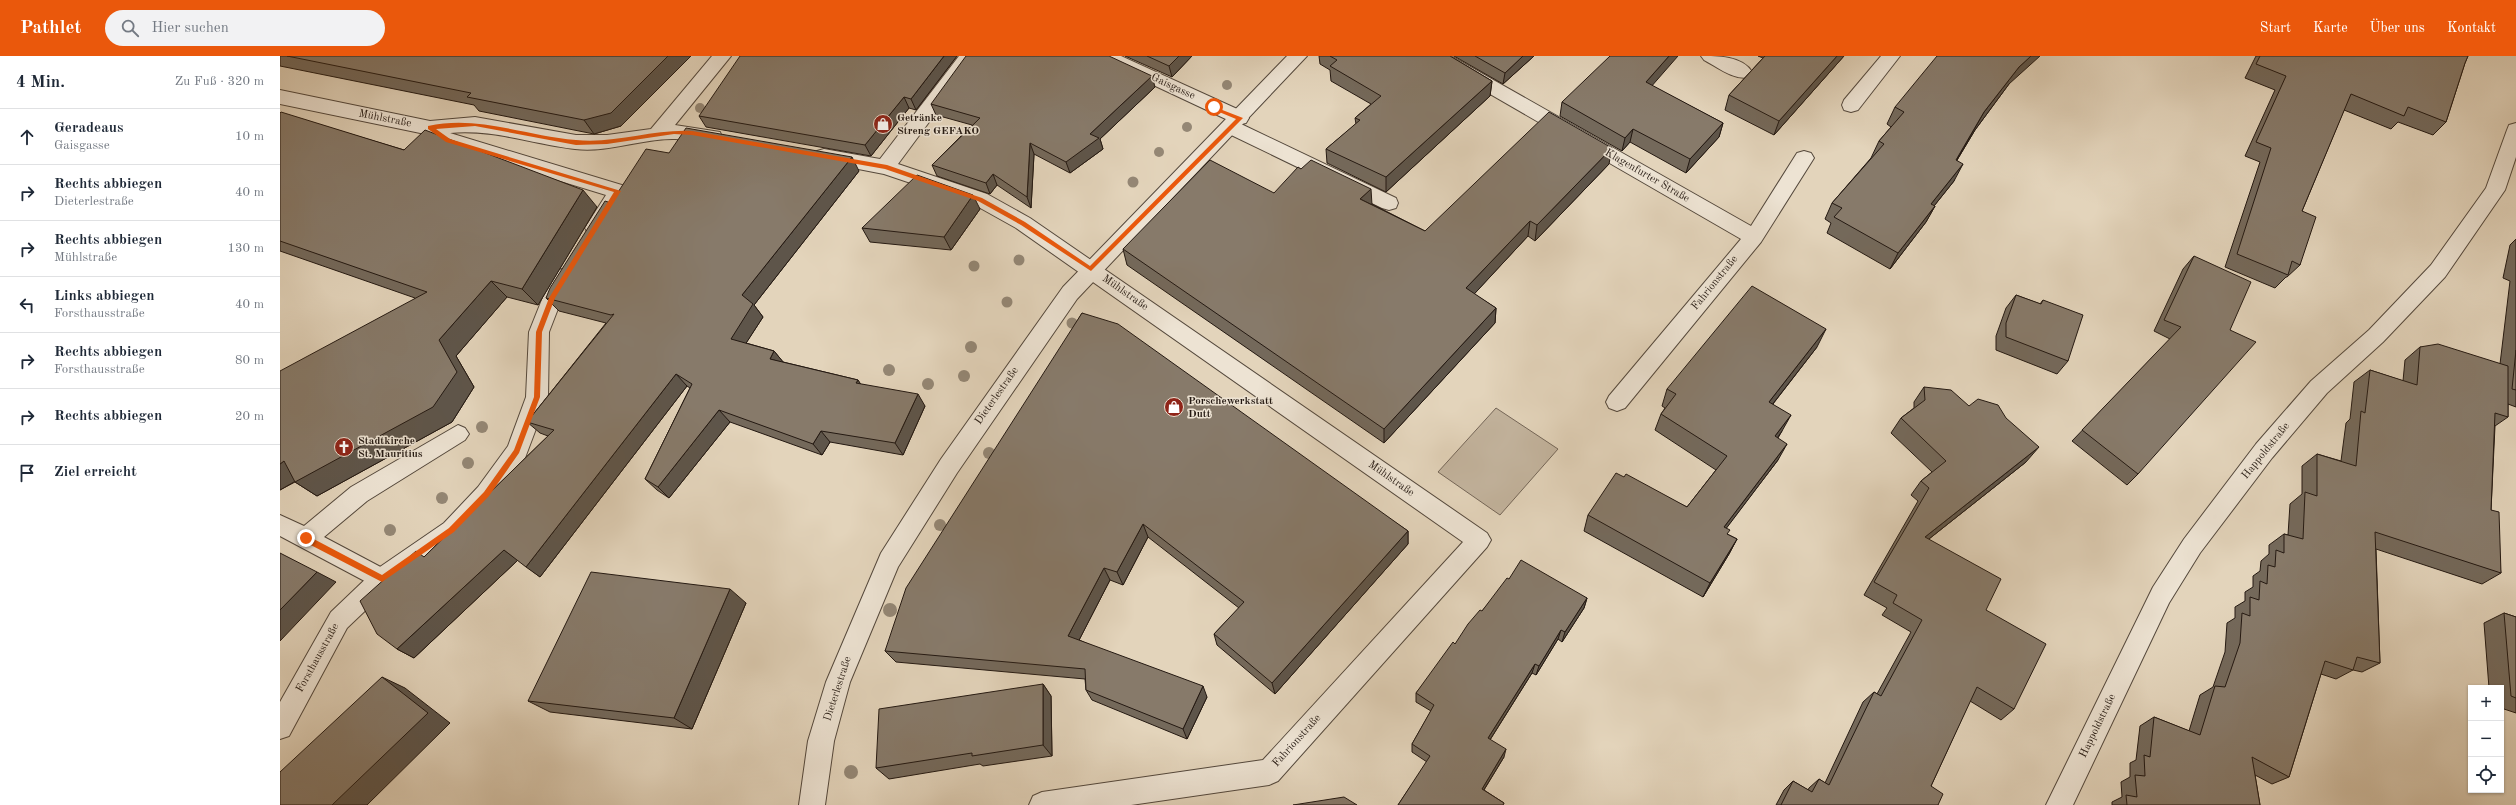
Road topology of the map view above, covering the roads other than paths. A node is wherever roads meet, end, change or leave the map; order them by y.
1 (722, 56) edge
2 (969, 56) edge
3 (1106, 56) edge
4 (1298, 56) edge
5 (1437, 56) edge
6 (1710, 56) edge
7 (1891, 56) edge
8 (1743, 72) dead end
9 (280, 97) edge
10 (312, 104) junction
11 (1851, 105) dead end
12 (296, 119) edge
13 (1236, 123) junction
14 (430, 128) junction
15 (2516, 130) edge
16 (656, 134) junction
17 (728, 139) edge
18 (810, 153) edge
19 (1804, 158) dead end
20 (885, 167) junction
21 (1389, 203) dead end
22 (1754, 236) junction
23 (1091, 269) junction
24 (1617, 402) dead end
25 (458, 434) dead end
26 (280, 525) edge
27 (306, 538) junction
28 (1478, 540) joint
29 (382, 578) junction
30 (280, 727) edge
31 (812, 805) edge
32 (1042, 805) edge
33 (2059, 805) edge

1 - 16 street
2 - 20 street
3 - 13 lane, Gaisgasse
4 - 13 street, Dieterlestraße
5 - 22 street, Klagenfurter Straße
6 - 8 street
7 - 11 street
9 - 10 street, Mühlstraße
10 - 12 street
10 - 14 street, Mühlstraße
13 - 21 lane, Gaisgasse
13 - 23 street, Dieterlestraße
14 - 16 street, Mühlstraße
14 - 29 street, Forsthausstraße
15 - 33 street, Happoldstraße
16 - 17 street, Mühlstraße
18 - 20 street, Mühlstraße
19 - 22 street, Fahrionstraße
20 - 23 street, Mühlstraße
22 - 24 street, Fahrionstraße
23 - 28 street, Mühlstraße
23 - 31 street, Dieterlestraße
25 - 27 lane
26 - 27 lane
27 - 29 lane
28 - 32 street, Fahrionstraße
29 - 30 street, Forsthausstraße

